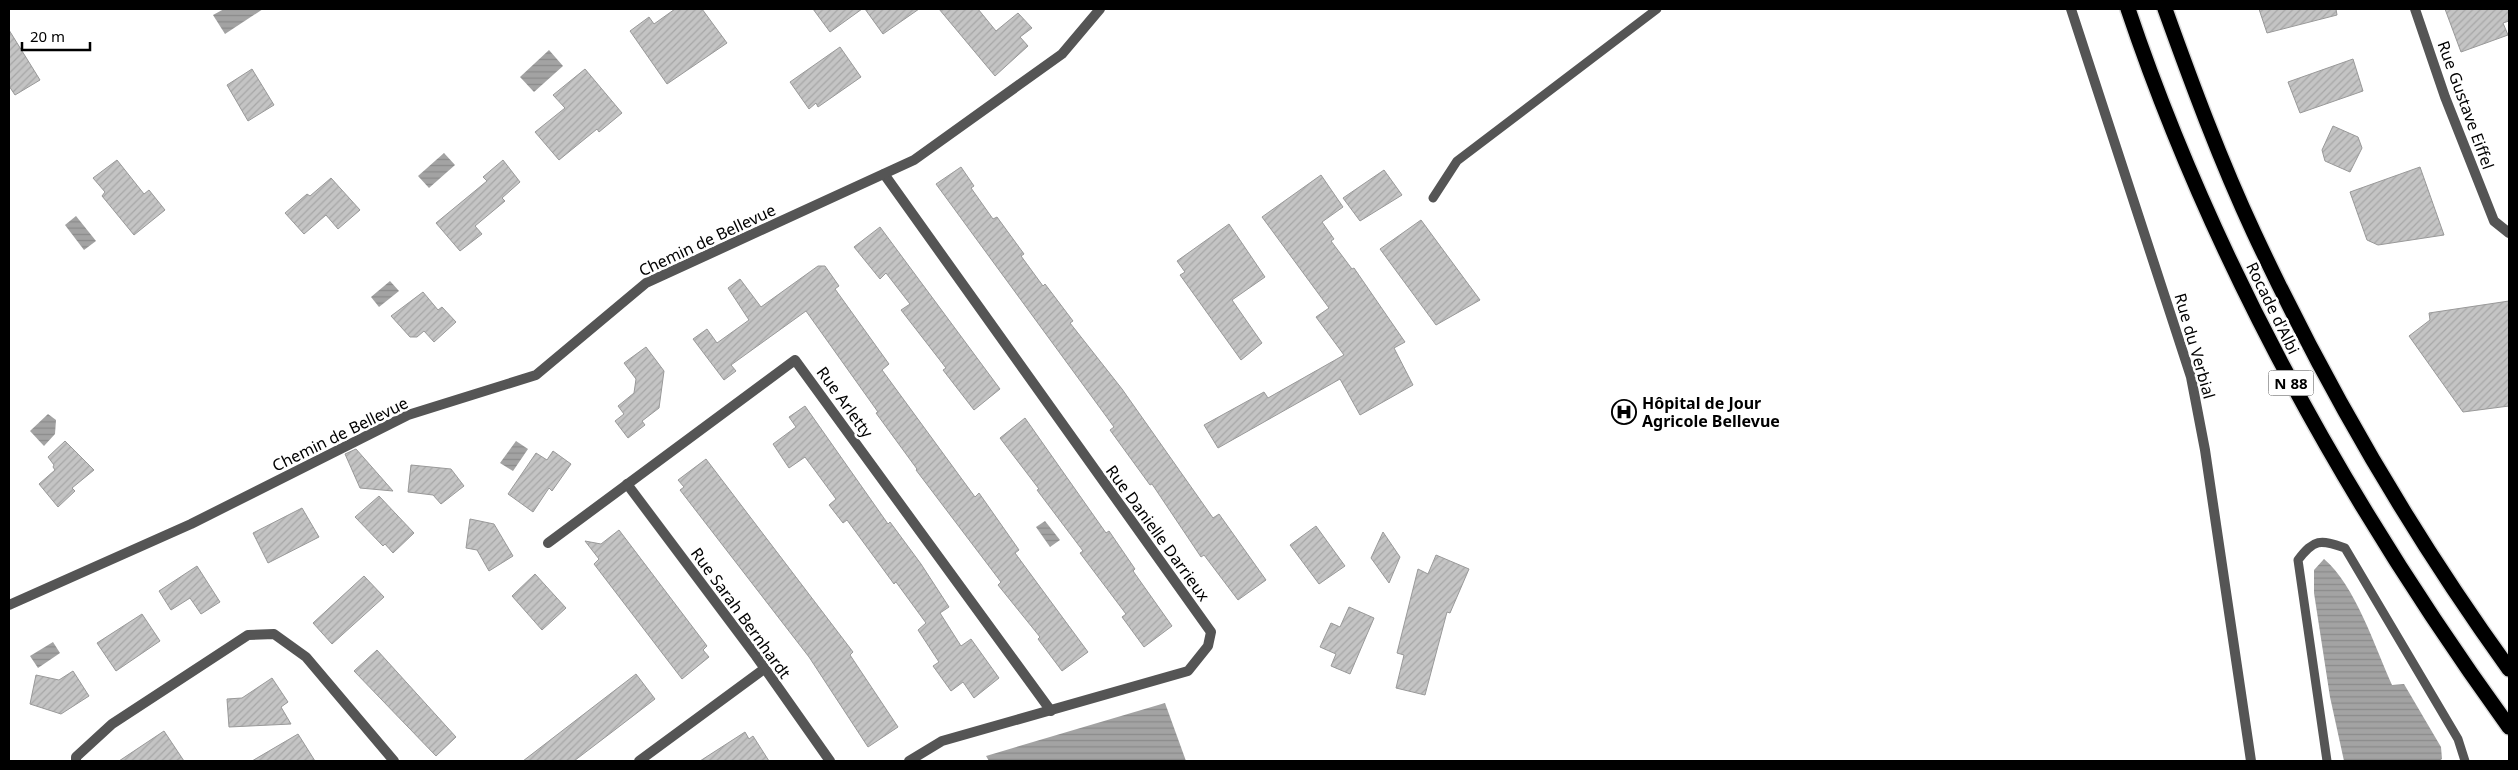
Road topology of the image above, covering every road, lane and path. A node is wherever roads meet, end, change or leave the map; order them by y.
1 (1100, 9) edge
2 (1657, 9) edge
3 (2071, 9) edge
4 (2128, 9) edge
5 (2164, 9) edge
6 (2415, 9) edge
7 (884, 174) junction
8 (1434, 198) dead end
9 (2509, 233) edge
10 (627, 484) junction
11 (548, 543) dead end
12 (9, 605) edge
13 (2509, 669) edge
14 (764, 670) junction
15 (1051, 711) junction
16 (2509, 727) edge
17 (76, 761) edge
18 (394, 761) edge
19 (638, 761) edge
20 (830, 761) edge
21 (909, 761) edge
22 (2250, 761) edge
23 (2327, 761) edge
24 (2466, 761) edge

1 - 7 street, Chemin de Bellevue
2 - 8 lane
3 - 22 street, Rue du Verbial
4 - 16 highway, Rocade d'Albi / N 88
5 - 13 highway, Rocade d'Albi / N 88
6 - 9 street, Rue Gustave Eiffel
7 - 12 street, Chemin de Bellevue
7 - 15 street, Rue Danielle Darrieux
10 - 11 street, Rue Arletty
10 - 14 street, Rue Sarah Bernhardt
10 - 15 street, Rue Arletty
14 - 19 street
14 - 20 street, Rue Sarah Bernhardt
15 - 21 street, Rue Danielle Darrieux
17 - 18 street
23 - 24 lane

